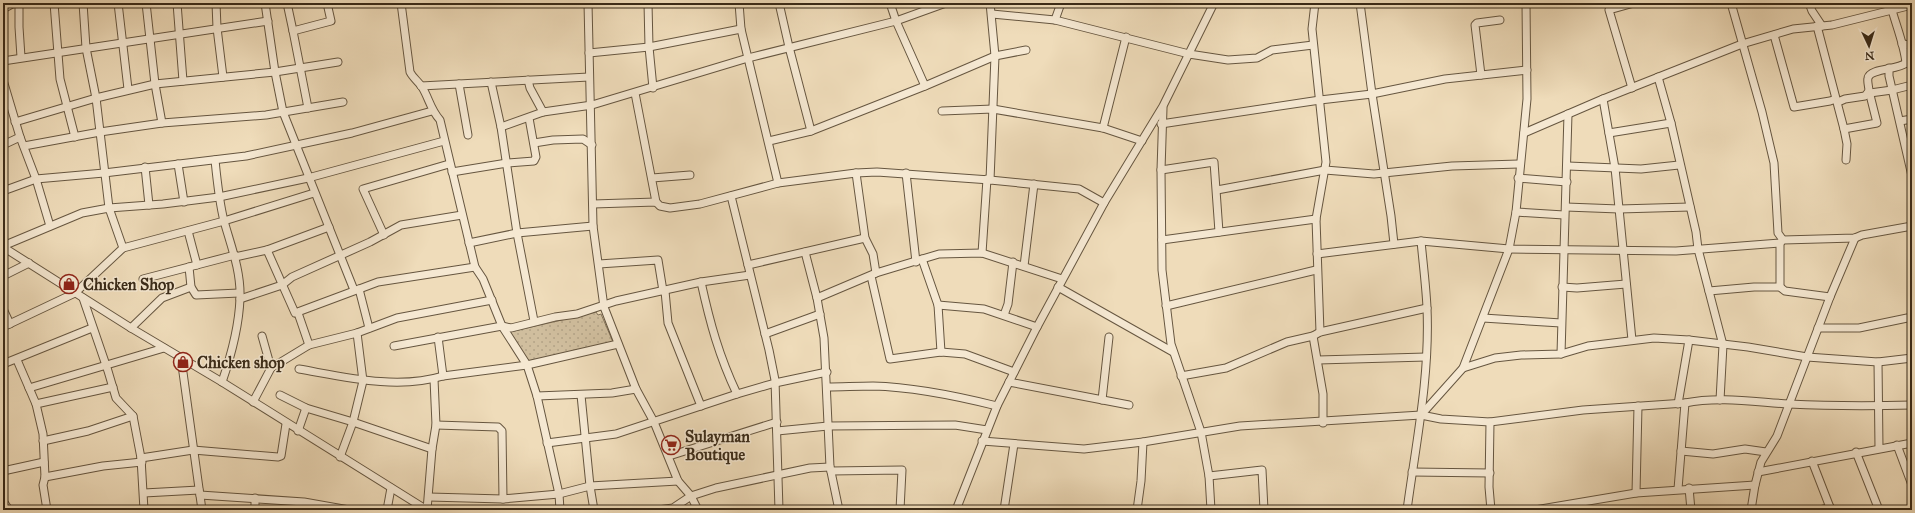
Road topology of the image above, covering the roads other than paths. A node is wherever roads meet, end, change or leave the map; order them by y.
1 (14, 3) edge
2 (19, 3) edge
3 (54, 3) edge
4 (83, 3) edge
5 (118, 3) edge
6 (146, 3) edge
7 (177, 3) edge
8 (216, 3) edge
9 (265, 3) edge
10 (287, 3) edge
11 (327, 3) edge
12 (401, 3) edge
13 (588, 3) edge
14 (648, 3) edge
15 (739, 3) edge
16 (779, 3) edge
17 (890, 3) edge
18 (946, 3) edge
19 (990, 3) edge
20 (1060, 3) edge
21 (1214, 3) edge
22 (1316, 3) edge
23 (1360, 3) edge
24 (1526, 3) edge
25 (1634, 3) edge
26 (1731, 3) edge
27 (1809, 3) edge
28 (1912, 5) edge
29 (1890, 6) edge
30 (3, 9) edge
31 (992, 14) junction
32 (268, 20) junction
33 (1055, 20) junction
34 (1500, 20) dead end
35 (896, 21) junction
36 (1820, 26) junction
37 (217, 28) junction
38 (741, 29) junction
39 (293, 31) junction
40 (179, 34) junction
41 (1774, 35) junction
42 (1126, 37) junction
43 (150, 39) junction
44 (121, 43) junction
45 (1742, 44) junction
46 (1902, 44) junction
47 (1313, 45) junction
48 (1912, 45) edge
49 (649, 47) junction
50 (789, 47) junction
51 (86, 48) junction
52 (1026, 50) dead end
53 (58, 52) junction
54 (589, 53) junction
55 (1190, 54) junction
56 (995, 56) junction
57 (21, 57) junction
58 (748, 58) junction
59 (3, 61) edge
60 (338, 62) dead end
61 (1909, 64) edge
62 (300, 68) junction
63 (1889, 68) junction
64 (1527, 70) junction
65 (275, 72) junction
66 (1481, 75) junction
67 (224, 77) junction
68 (589, 77) junction
69 (1658, 77) junction
70 (3, 80) edge
71 (528, 80) junction
72 (184, 81) junction
73 (491, 82) junction
74 (155, 84) junction
75 (459, 84) junction
76 (1912, 85) edge
77 (421, 86) junction
78 (925, 86) junction
79 (653, 88) junction
80 (1632, 88) junction
81 (128, 89) junction
82 (1892, 90) junction
83 (1870, 92) junction
84 (635, 93) junction
85 (1372, 94) junction
86 (96, 98) junction
87 (1603, 99) junction
88 (1320, 100) junction
89 (1837, 100) junction
90 (6, 102) edge
91 (343, 102) dead end
92 (592, 105) junction
93 (67, 106) junction
94 (1163, 106) junction
95 (308, 108) junction
96 (993, 109) junction
97 (432, 111) junction
98 (942, 111) dead end
99 (283, 112) junction
100 (542, 112) junction
101 (1568, 114) junction
102 (529, 118) junction
103 (1912, 119) edge
104 (1900, 121) junction
105 (15, 122) junction
106 (162, 123) junction
107 (1671, 123) junction
108 (1161, 124) junction
109 (501, 127) junction
110 (1103, 128) junction
111 (1844, 129) junction
112 (811, 131) junction
113 (100, 132) junction
114 (1524, 133) junction
115 (1609, 133) junction
116 (468, 135) dead end
117 (20, 137) junction
118 (75, 137) junction
119 (1142, 140) junction
120 (444, 141) junction
121 (769, 141) junction
122 (534, 144) junction
123 (592, 145) junction
124 (3, 146) edge
125 (24, 146) junction
126 (295, 146) junction
127 (215, 160) junction
128 (1846, 160) dead end
129 (506, 163) junction
130 (178, 164) junction
131 (449, 164) junction
132 (1519, 164) junction
133 (1679, 165) junction
134 (1568, 166) junction
135 (145, 167) junction
136 (1615, 168) junction
137 (1161, 170) junction
138 (1325, 170) junction
139 (452, 172) junction
140 (104, 173) junction
141 (856, 173) junction
142 (906, 173) junction
143 (1385, 173) junction
144 (690, 175) dead end
145 (1912, 176) edge
146 (308, 178) junction
147 (652, 178) junction
148 (1518, 178) junction
149 (36, 179) junction
150 (988, 180) junction
151 (1567, 182) junction
152 (778, 183) junction
153 (1034, 184) junction
154 (1217, 190) junction
155 (3, 191) edge
156 (314, 193) junction
157 (732, 196) junction
158 (219, 197) junction
159 (184, 202) junction
160 (656, 202) junction
161 (1104, 203) junction
162 (593, 204) junction
163 (149, 205) junction
164 (1690, 207) junction
165 (109, 208) junction
166 (1619, 209) junction
167 (1565, 211) junction
168 (1516, 212) junction
169 (462, 215) junction
170 (1316, 219) junction
171 (224, 221) junction
172 (50, 226) junction
173 (593, 226) junction
174 (1912, 226) edge
175 (329, 227) junction
176 (188, 231) junction
177 (1219, 232) junction
178 (517, 233) junction
179 (384, 235) junction
180 (865, 238) junction
181 (1855, 238) junction
182 (1162, 240) junction
183 (1421, 241) junction
184 (1781, 242) junction
185 (469, 243) junction
186 (1394, 244) junction
187 (3, 246) edge
188 (122, 248) junction
189 (1509, 249) junction
190 (1563, 249) junction
191 (1698, 249) junction
192 (267, 250) junction
193 (1623, 250) junction
194 (805, 252) junction
195 (982, 253) junction
196 (1317, 254) junction
197 (235, 256) junction
198 (341, 256) junction
199 (919, 260) junction
200 (1013, 262) junction
201 (29, 263) junction
202 (599, 264) junction
203 (748, 264) junction
204 (198, 265) junction
205 (1024, 266) junction
206 (189, 267) junction
207 (475, 267) junction
208 (1316, 270) junction
209 (750, 275) junction
210 (874, 275) junction
211 (3, 276) edge
212 (143, 279) dead end
213 (1062, 279) junction
214 (701, 282) junction
215 (282, 284) junction
216 (1626, 284) junction
217 (191, 287) junction
218 (1058, 287) junction
219 (1562, 287) junction
220 (1780, 287) junction
221 (356, 289) junction
222 (664, 291) junction
223 (1709, 291) junction
224 (75, 293) junction
225 (240, 296) junction
226 (1830, 297) junction
227 (83, 298) junction
228 (817, 298) junction
229 (492, 300) junction
230 (938, 305) junction
231 (1166, 306) junction
232 (604, 307) junction
233 (1427, 308) junction
234 (3, 309) edge
235 (298, 313) junction
236 (820, 314) junction
237 (1004, 315) junction
238 (1912, 317) edge
239 (1483, 318) junction
240 (534, 321) junction
241 (1561, 323) junction
242 (10, 324) junction
243 (502, 326) junction
244 (3, 327) edge
245 (1037, 327) junction
246 (92, 328) junction
247 (131, 328) junction
248 (369, 328) junction
249 (1818, 328) junction
250 (357, 333) junction
251 (765, 334) junction
252 (1316, 334) junction
253 (262, 336) dead end
254 (438, 337) junction
255 (1110, 337) dead end
256 (1632, 340) junction
257 (1688, 340) junction
258 (618, 344) junction
259 (1723, 344) junction
260 (309, 345) junction
261 (394, 346) dead end
262 (164, 348) junction
263 (941, 352) junction
264 (1173, 352) junction
265 (1561, 354) junction
266 (1426, 357) junction
267 (1807, 357) junction
268 (181, 358) junction
269 (1912, 358) edge
270 (17, 360) junction
271 (1318, 360) junction
272 (1878, 362) junction
273 (3, 364) edge
274 (526, 365) junction
275 (107, 366) junction
276 (270, 368) junction
277 (1463, 368) junction
278 (300, 369) dead end
279 (827, 372) junction
280 (1014, 372) junction
281 (443, 376) junction
282 (1181, 376) junction
283 (434, 379) junction
284 (363, 381) junction
285 (222, 382) junction
286 (1009, 382) junction
287 (775, 383) junction
288 (113, 387) junction
289 (827, 387) junction
290 (29, 388) junction
291 (636, 389) junction
292 (737, 394) junction
293 (280, 395) dead end
294 (581, 395) junction
295 (537, 396) junction
296 (1102, 400) junction
297 (1720, 400) junction
298 (253, 402) junction
299 (36, 404) junction
300 (1682, 404) junction
301 (1789, 404) junction
302 (1129, 405) dead end
303 (1880, 405) junction
304 (1912, 405) edge
305 (701, 406) junction
306 (997, 406) junction
307 (1638, 406) junction
308 (306, 408) junction
309 (1421, 415) junction
310 (133, 416) junction
311 (353, 422) junction
312 (654, 422) junction
313 (777, 422) junction
314 (1323, 422) junction
315 (1490, 422) junction
316 (286, 424) junction
317 (436, 425) junction
318 (828, 426) junction
319 (986, 430) junction
320 (298, 431) junction
321 (777, 431) junction
322 (1201, 432) junction
323 (584, 439) junction
324 (44, 441) junction
325 (982, 441) junction
326 (1143, 442) junction
327 (547, 443) junction
328 (1912, 443) edge
329 (1014, 444) junction
330 (1897, 445) junction
331 (1879, 448) junction
332 (432, 449) junction
333 (193, 450) junction
334 (1681, 451) junction
335 (1766, 452) junction
336 (1856, 452) junction
337 (669, 456) junction
338 (340, 457) junction
339 (141, 460) junction
340 (1812, 461) junction
341 (44, 462) junction
342 (831, 469) junction
343 (3, 471) edge
344 (1412, 472) junction
345 (1490, 472) junction
346 (1758, 472) junction
347 (778, 475) junction
348 (1209, 476) junction
349 (45, 477) junction
350 (678, 481) junction
351 (1754, 485) junction
352 (1912, 485) edge
353 (590, 486) junction
354 (390, 488) junction
355 (1689, 488) junction
356 (1678, 489) junction
357 (199, 492) junction
358 (144, 493) junction
359 (1636, 493) junction
360 (559, 494) junction
361 (691, 496) junction
362 (429, 497) junction
363 (255, 498) junction
364 (503, 499) junction
365 (3, 501) edge
366 (1563, 508) edge
367 (1830, 509) edge
368 (9, 510) edge
369 (47, 510) edge
370 (144, 510) edge
371 (202, 510) edge
372 (255, 510) edge
373 (348, 510) edge
374 (387, 510) edge
375 (427, 510) edge
376 (560, 510) edge
377 (594, 510) edge
378 (658, 510) edge
379 (698, 510) edge
380 (779, 510) edge
381 (840, 510) edge
382 (900, 510) edge
383 (956, 510) edge
384 (1004, 510) edge
385 (1137, 510) edge
386 (1212, 510) edge
387 (1264, 510) edge
388 (1406, 510) edge
389 (1491, 510) edge
390 (1535, 510) edge
391 (1691, 510) edge
392 (1751, 510) edge
393 (1820, 510) edge
394 (1879, 510) edge

1 - 30 street
2 - 57 street
3 - 53 street
4 - 51 street
5 - 44 street
6 - 43 street
7 - 40 street
8 - 37 street
9 - 32 street
10 - 39 street
11 - 39 street
12 - 77 street
13 - 54 street
14 - 49 street
15 - 38 street
16 - 50 street
17 - 35 street
18 - 35 street
19 - 31 street
20 - 33 street
21 - 55 street
22 - 47 street
23 - 85 street
24 - 64 street
25 - 80 street
26 - 45 street
27 - 36 street
28 - 29 street
29 - 36 street
29 - 46 street
31 - 33 street
31 - 56 street
32 - 37 street
32 - 65 street
33 - 42 street
34 - 66 street
35 - 50 street
35 - 78 street
36 - 41 street
36 - 89 street
37 - 40 street
37 - 67 street
38 - 49 street
38 - 58 street
39 - 62 street
40 - 43 street
40 - 72 street
41 - 45 street
41 - 89 street
42 - 55 street
42 - 110 street
43 - 44 street
43 - 74 street
44 - 51 street
44 - 81 street
45 - 69 street
45 - 184 street
46 - 48 street
46 - 61 street
47 - 55 street
47 - 88 street
49 - 54 street
49 - 79 street
50 - 58 street
50 - 112 street
51 - 53 street
51 - 86 street
52 - 56 street
53 - 57 street
53 - 93 street
54 - 68 street
55 - 94 street
56 - 78 street
56 - 96 street
57 - 59 street
58 - 79 street
58 - 121 street
60 - 62 street
61 - 63 street
62 - 65 street
62 - 95 street
63 - 82 street
63 - 83 street
64 - 66 street
64 - 114 street
65 - 67 street
65 - 99 street
66 - 85 street
67 - 72 street
68 - 71 street
68 - 92 street
69 - 80 street
69 - 107 street
70 - 90 street
71 - 73 street
71 - 100 street
72 - 74 street
73 - 75 street
73 - 109 street
74 - 81 street
74 - 106 street
75 - 77 street
75 - 116 street
76 - 82 street
77 - 97 street
78 - 112 street
79 - 84 street
80 - 87 street
81 - 86 street
82 - 83 street
82 - 104 street
83 - 89 street
83 - 111 street
84 - 92 street
84 - 147 street
85 - 88 street
85 - 143 street
86 - 93 street
86 - 113 street
87 - 101 street
87 - 115 street
88 - 108 street
88 - 138 street
89 - 111 street
90 - 105 street
91 - 95 street
92 - 100 street
92 - 123 street
93 - 105 street
93 - 118 street
94 - 108 street
94 - 119 street
95 - 99 street
96 - 98 street
96 - 110 street
96 - 150 street
97 - 120 street
97 - 126 street
99 - 106 street
99 - 126 street
100 - 102 street
101 - 114 street
101 - 134 street
102 - 109 street
102 - 122 street
103 - 104 street
104 - 145 street
105 - 117 street
106 - 113 street
107 - 115 street
107 - 133 street
108 - 137 street
109 - 129 street
110 - 119 street
111 - 128 street
112 - 121 street
113 - 118 street
113 - 140 street
114 - 132 street
115 - 136 street
117 - 124 street
117 - 125 street
118 - 125 street
119 - 161 street
120 - 131 street
120 - 146 street
121 - 152 street
122 - 123 street
122 - 129 street
123 - 162 street
125 - 149 street
126 - 127 street
126 - 146 street
127 - 130 street
127 - 158 street
129 - 139 street
129 - 178 street
130 - 135 street
130 - 159 street
131 - 139 street
131 - 179 street
132 - 143 street
132 - 148 street
133 - 136 street
133 - 164 street
134 - 136 street
134 - 151 street
135 - 140 street
135 - 163 street
136 - 166 street
137 - 154 street
137 - 182 street
138 - 143 street
138 - 154 street
138 - 170 street
139 - 169 street
140 - 149 street
140 - 165 street
141 - 142 street
141 - 152 street
141 - 180 street
142 - 150 street
142 - 199 street
143 - 186 street
144 - 147 street
146 - 156 street
146 - 158 street
147 - 160 street
148 - 151 street
148 - 168 street
149 - 155 street
149 - 172 street
150 - 153 street
150 - 195 street
151 - 167 street
152 - 157 street
153 - 161 street
153 - 205 street
154 - 177 street
156 - 171 street
156 - 175 street
157 - 160 street
157 - 203 street
158 - 159 street
158 - 171 street
159 - 163 street
160 - 162 street
161 - 213 street
162 - 173 street
163 - 165 street
164 - 166 street
164 - 191 street
165 - 172 street
165 - 188 street
166 - 167 street
166 - 193 street
167 - 168 street
167 - 190 street
168 - 189 street
169 - 179 street
169 - 185 street
170 - 177 street
170 - 196 street
171 - 176 street
171 - 197 street
172 - 187 street
173 - 178 street
173 - 202 street
174 - 181 street
175 - 192 street
175 - 198 street
176 - 188 street
176 - 204 street
177 - 182 street
178 - 185 street
178 - 240 street
179 - 198 street
180 - 194 street
180 - 210 street
181 - 184 street
181 - 226 street
182 - 231 street
183 - 186 street
183 - 189 street
183 - 233 street
184 - 191 street
184 - 220 street
185 - 207 street
186 - 196 street
187 - 201 street
188 - 224 street
189 - 190 street
189 - 239 street
190 - 193 street
190 - 219 street
191 - 193 street
191 - 223 street
192 - 197 street
192 - 215 street
193 - 216 street
194 - 203 street
194 - 228 street
195 - 199 street
195 - 200 street
196 - 208 street
197 - 204 street
197 - 225 street
198 - 215 street
198 - 221 street
199 - 210 street
199 - 230 street
200 - 205 street
200 - 237 street
201 - 211 street
201 - 224 street
202 - 222 street
202 - 232 street
203 - 209 street
204 - 206 street
205 - 213 street
206 - 212 street
206 - 217 street
207 - 221 street
207 - 229 street
208 - 231 street
208 - 252 street
209 - 214 street
209 - 251 street
210 - 228 street
210 - 263 street
213 - 218 street
214 - 222 street
214 - 292 street
215 - 225 street
215 - 235 street
216 - 219 street
216 - 256 street
217 - 225 street
217 - 247 street
218 - 245 street
218 - 264 street
219 - 241 street
220 - 223 street
220 - 226 street
221 - 235 street
221 - 248 street
222 - 232 street
222 - 305 street
223 - 259 street
224 - 227 street
224 - 242 street
225 - 285 street
226 - 249 street
227 - 246 street
227 - 247 street
228 - 236 street
229 - 243 street
229 - 248 street
230 - 237 street
230 - 263 street
231 - 264 street
232 - 240 street
232 - 258 street
233 - 252 street
233 - 266 street
234 - 242 street
235 - 260 street
236 - 251 street
236 - 279 street
237 - 245 street
238 - 249 street
239 - 241 street
239 - 277 street
240 - 243 street
241 - 265 street
242 - 244 street
243 - 254 street
243 - 274 street
245 - 280 street
246 - 270 street
246 - 275 street
247 - 262 street
248 - 250 street
249 - 267 street
250 - 260 street
250 - 284 street
251 - 287 street
252 - 271 street
252 - 282 street
253 - 276 street
254 - 261 street
254 - 281 street
255 - 296 street
256 - 257 street
256 - 265 street
257 - 259 street
257 - 300 street
258 - 274 street
258 - 291 street
259 - 267 street
259 - 297 street
260 - 276 street
262 - 268 street
262 - 275 street
263 - 280 street
264 - 282 street
265 - 277 street
266 - 271 street
266 - 309 street
267 - 272 street
267 - 301 street
268 - 285 street
268 - 333 street
269 - 272 street
270 - 273 street
270 - 290 street
271 - 314 street
272 - 303 street
274 - 281 street
274 - 295 street
275 - 288 street
275 - 290 street
276 - 298 street
277 - 309 street
278 - 284 street
279 - 287 street
279 - 289 street
280 - 286 street
281 - 283 street
282 - 322 street
283 - 284 street
283 - 317 street
284 - 311 street
285 - 298 street
286 - 296 street
286 - 306 street
287 - 292 street
287 - 313 street
288 - 299 street
288 - 310 street
289 - 306 street
289 - 318 street
290 - 299 street
291 - 294 street
291 - 312 street
292 - 305 street
293 - 308 street
294 - 295 street
294 - 323 street
295 - 327 street
296 - 302 street
297 - 300 street
297 - 301 street
298 - 316 street
299 - 324 street
300 - 307 street
300 - 334 street
301 - 303 street
301 - 335 street
303 - 304 street
303 - 331 street
305 - 312 street
306 - 319 street
307 - 315 street
307 - 359 street
308 - 311 street
308 - 320 street
309 - 314 street
309 - 315 street
309 - 344 street
310 - 324 street
310 - 339 street
311 - 332 street
311 - 338 street
312 - 323 street
312 - 337 street
313 - 321 street
313 - 337 street
314 - 322 street
315 - 345 street
316 - 320 street
316 - 333 street
317 - 332 street
317 - 364 street
318 - 319 street
318 - 321 street
318 - 342 street
319 - 325 street
320 - 338 street
321 - 347 street
322 - 326 street
322 - 348 street
323 - 327 street
323 - 353 street
324 - 341 street
325 - 329 street
325 - 383 street
326 - 329 street
326 - 385 street
327 - 360 street
328 - 330 street
329 - 384 street
330 - 331 street
330 - 352 street
331 - 336 street
332 - 362 street
333 - 339 street
333 - 357 street
334 - 335 street
334 - 356 street
335 - 346 street
336 - 340 street
336 - 394 street
337 - 350 street
338 - 354 street
339 - 349 street
339 - 358 street
340 - 346 street
340 - 367 street
341 - 343 street
341 - 349 street
342 - 347 street
342 - 381 street
342 - 382 street
344 - 345 street
344 - 388 street
345 - 389 street
346 - 351 street
347 - 361 street
347 - 380 street
348 - 386 street
348 - 387 street
349 - 369 street
350 - 353 street
350 - 361 street
351 - 355 street
351 - 392 street
353 - 360 street
353 - 377 street
354 - 374 street
354 - 375 street
355 - 356 street
355 - 391 street
356 - 359 street
357 - 358 street
357 - 363 street
357 - 371 street
358 - 370 street
359 - 366 street
360 - 364 street
360 - 376 street
361 - 378 street
361 - 379 street
362 - 364 street
362 - 375 street
363 - 372 street
363 - 373 street
365 - 368 street
366 - 390 street
367 - 393 street

